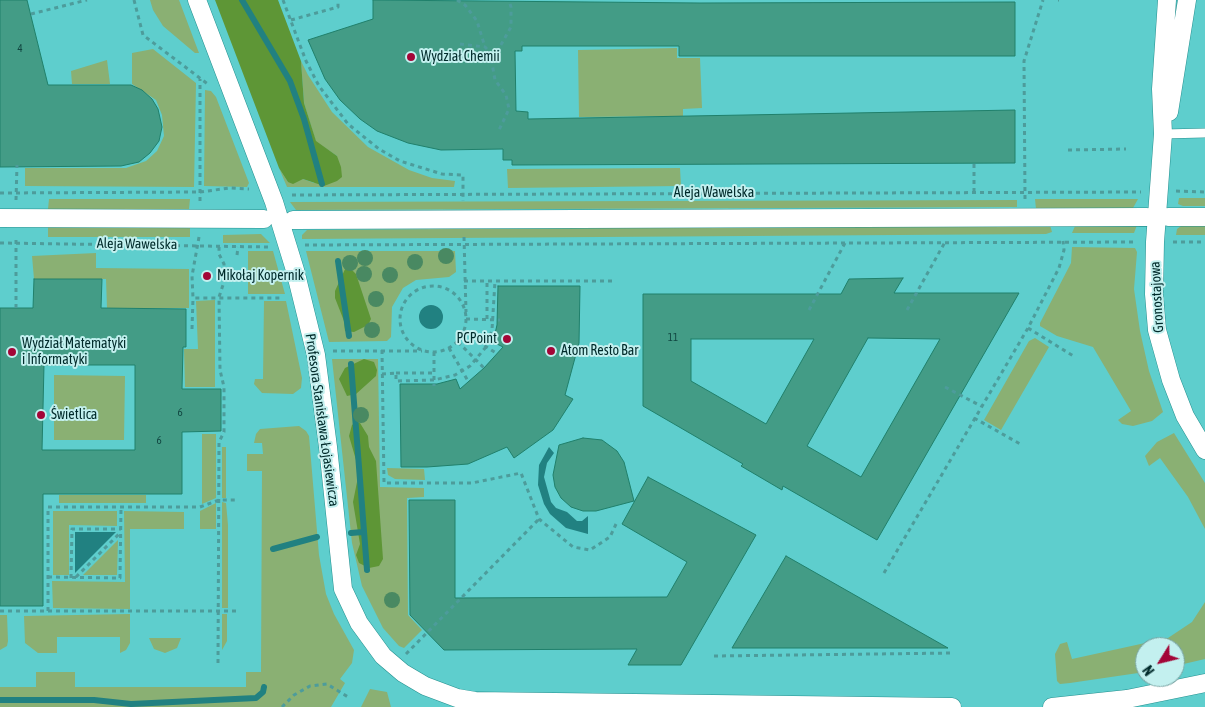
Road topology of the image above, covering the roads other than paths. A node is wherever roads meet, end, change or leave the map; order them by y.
1 (196, 0) edge
2 (1167, 0) edge
3 (1187, 0) edge
4 (1205, 133) edge
5 (1163, 134) junction
6 (1147, 217) dead end
7 (1168, 217) dead end
8 (1205, 217) edge
9 (0, 218) edge
10 (264, 219) dead end
11 (293, 220) dead end
12 (1205, 450) edge
13 (1205, 683) edge
14 (952, 707) edge
15 (1052, 707) edge

1 - 14 street, Profesora Stanisława Łojasiewicza
2 - 5 street, Gronostajowa
3 - 5 street, Gronostajowa
4 - 5 lane
5 - 12 street, Gronostajowa
6 - 11 street, Aleja Wawelska
7 - 8 street
9 - 10 street, Aleja Wawelska
13 - 15 street

